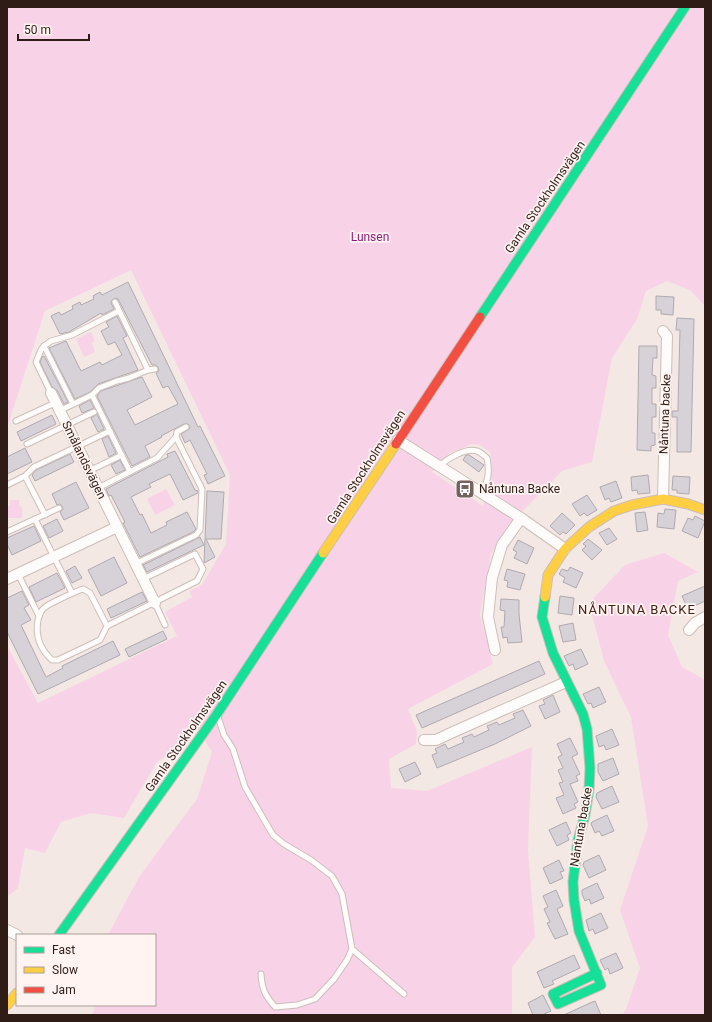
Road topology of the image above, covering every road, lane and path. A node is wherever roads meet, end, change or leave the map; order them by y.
1 (685, 7) edge
2 (115, 302) dead end
3 (119, 311) junction
4 (663, 331) dead end
5 (44, 346) junction
6 (155, 369) dead end
7 (148, 370) junction
8 (92, 395) junction
9 (55, 402) junction
10 (73, 404) junction
11 (94, 412) dead end
12 (16, 422) dead end
13 (66, 425) junction
14 (186, 427) dead end
15 (110, 431) junction
16 (176, 437) junction
17 (398, 440) junction
18 (27, 444) dead end
19 (77, 447) junction
20 (122, 455) junction
21 (439, 466) junction
22 (89, 471) junction
23 (130, 472) junction
24 (25, 476) junction
25 (7, 485) edge
26 (98, 488) junction
27 (481, 494) junction
28 (663, 499) junction
29 (59, 508) dead end
30 (705, 510) edge
31 (45, 515) junction
32 (521, 518) junction
33 (36, 519) junction
34 (117, 527) junction
35 (7, 532) edge
36 (565, 549) junction
37 (54, 556) junction
38 (135, 564) junction
39 (18, 574) junction
40 (7, 579) edge
41 (143, 580) junction
42 (72, 593) junction
43 (155, 603) junction
44 (39, 616) junction
45 (705, 617) edge
46 (165, 625) dead end
47 (107, 626) junction
48 (689, 630) dead end
49 (495, 650) dead end
50 (566, 682) junction
51 (217, 714) junction
52 (424, 740) dead end
53 (7, 930) edge
54 (16, 934) edge
55 (60, 934) edge
56 (352, 948) junction
57 (596, 973) junction
58 (261, 974) dead end
59 (16, 994) edge
60 (404, 994) dead end
61 (7, 1005) edge

1 - 17 main road, Gamla Stockholmsvägen
2 - 3 lane
3 - 5 lane
3 - 7 lane
4 - 28 street, Nåntuna backe
5 - 9 lane
5 - 10 lane
6 - 7 lane
7 - 8 lane
8 - 10 lane
8 - 15 lane
9 - 10 lane
9 - 12 lane
9 - 13 street, Smålandsvägen
11 - 13 lane
13 - 18 lane
13 - 19 street, Smålandsvägen
14 - 16 lane
15 - 19 lane
15 - 20 lane
16 - 23 lane
16 - 38 lane
17 - 21 street
17 - 51 main road, Gamla Stockholmsvägen
19 - 22 street, Smålandsvägen
19 - 24 lane
20 - 22 lane
20 - 23 lane
21 - 27 street
21 - 27 lane
22 - 26 street, Smålandsvägen
23 - 26 lane
24 - 25 lane
24 - 31 lane
26 - 34 street, Smålandsvägen
27 - 32 street
28 - 30 main road, Nåntuna backe
28 - 36 main road, Nåntuna backe
29 - 31 lane
31 - 33 lane
32 - 36 street
32 - 49 street
33 - 35 lane
33 - 37 lane
34 - 37 street
34 - 38 street, Smålandsvägen
36 - 50 main road, Nåntuna backe
37 - 39 street
37 - 42 lane
38 - 41 street, Smålandsvägen
39 - 40 street
39 - 44 lane
41 - 43 street, Smålandsvägen
41 - 43 lane
42 - 44 lane
42 - 47 lane
43 - 46 lane
43 - 47 lane
44 - 47 lane
45 - 48 street
50 - 52 street
50 - 57 main road, Nåntuna backe
51 - 55 main road, Gamla Stockholmsvägen
51 - 56 lane
53 - 54 street
56 - 58 lane
56 - 60 lane
57 - 57 main road, Nåntuna backe
59 - 61 main road

